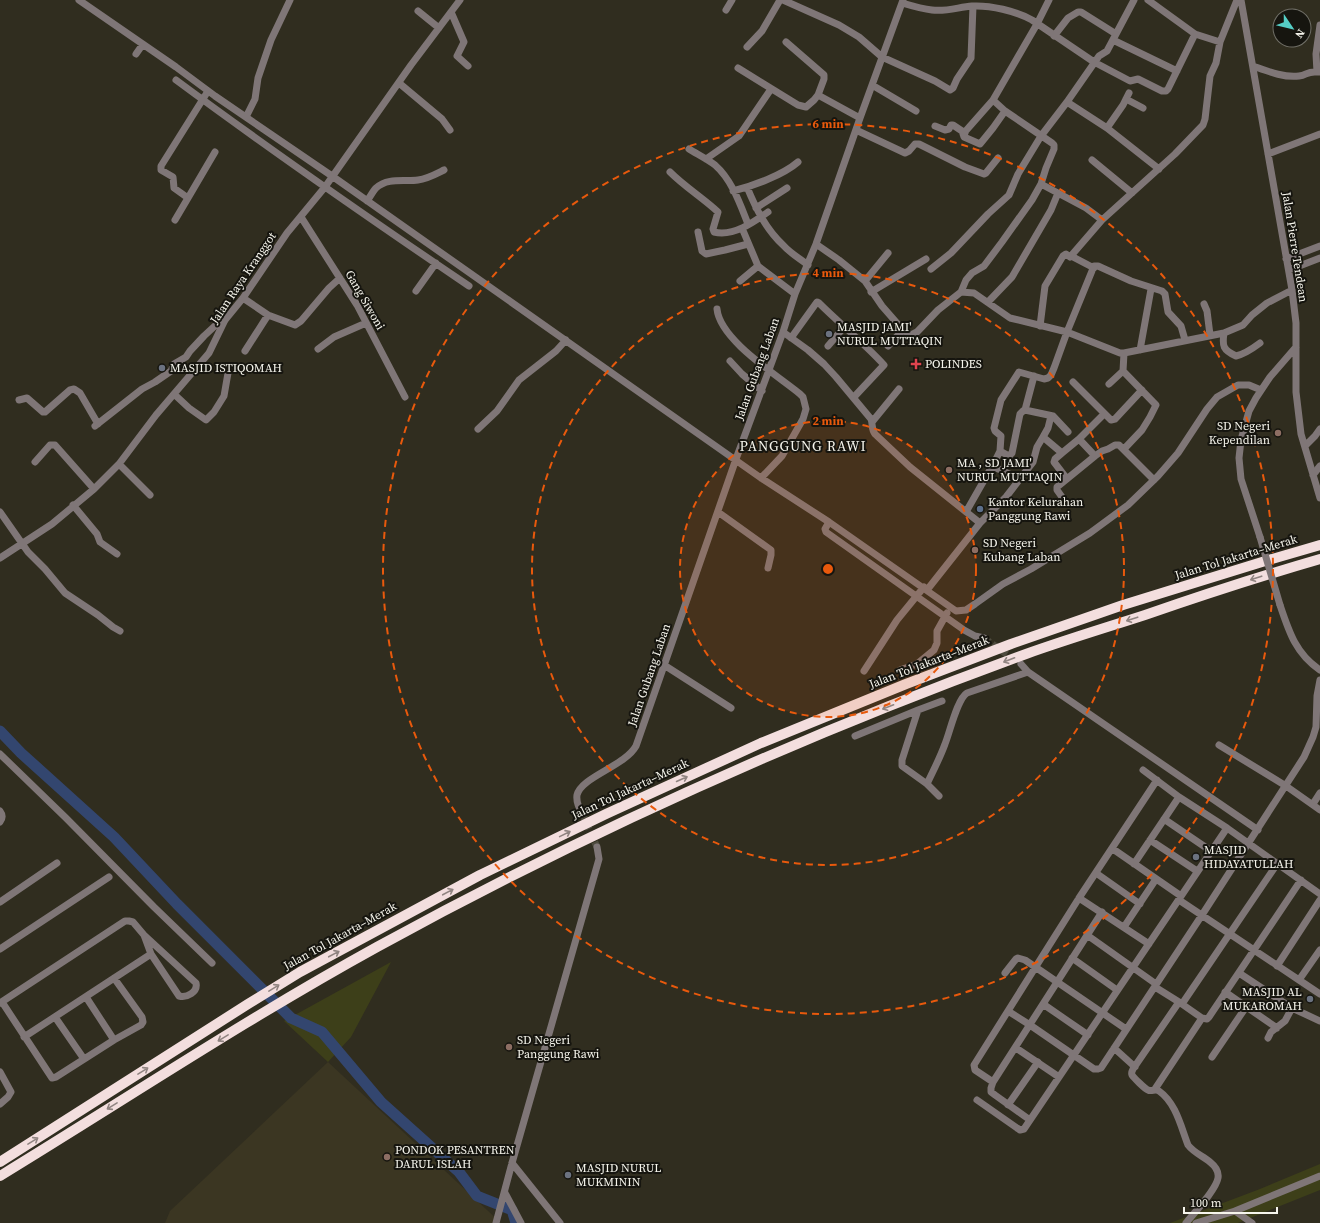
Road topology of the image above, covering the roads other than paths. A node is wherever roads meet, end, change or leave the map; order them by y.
1 (79, 0) edge
2 (290, 0) edge
3 (460, 0) edge
4 (732, 0) edge
5 (781, 0) edge
6 (1049, 0) edge
7 (1132, 0) edge
8 (1148, 0) edge
9 (1237, 0) edge
10 (1241, 0) edge
11 (902, 2) edge
12 (973, 6) junction
13 (726, 10) dead end
14 (418, 11) dead end
15 (451, 12) junction
16 (1037, 24) junction
17 (1320, 25) edge
18 (439, 28) junction
19 (1195, 34) junction
20 (1054, 36) junction
21 (1114, 37) junction
22 (786, 42) dead end
23 (1220, 42) junction
24 (747, 47) dead end
25 (882, 57) junction
26 (1094, 62) junction
27 (468, 66) dead end
28 (1253, 66) junction
29 (738, 68) dead end
30 (1177, 71) junction
31 (1318, 72) edge
32 (176, 80) dead end
33 (399, 83) junction
34 (872, 85) junction
35 (771, 89) junction
36 (205, 95) junction
37 (818, 95) junction
38 (993, 100) junction
39 (1068, 102) junction
40 (1143, 108) dead end
41 (1005, 110) junction
42 (916, 111) dead end
43 (246, 117) junction
44 (860, 118) junction
45 (935, 126) dead end
46 (1107, 128) junction
47 (450, 130) dead end
48 (856, 130) junction
49 (965, 133) junction
50 (1320, 134) edge
51 (1041, 136) junction
52 (689, 149) dead end
53 (215, 152) dead end
54 (1268, 154) junction
55 (998, 158) dead end
56 (706, 159) junction
57 (1092, 160) dead end
58 (798, 162) dead end
59 (1159, 169) junction
60 (444, 170) dead end
61 (670, 172) dead end
62 (331, 177) junction
63 (1041, 184) junction
64 (326, 186) junction
65 (747, 188) junction
66 (787, 188) dead end
67 (733, 191) junction
68 (1132, 192) junction
69 (1058, 194) junction
70 (188, 198) junction
71 (367, 201) junction
72 (756, 208) junction
73 (768, 212) dead end
74 (301, 217) junction
75 (760, 217) junction
76 (175, 220) dead end
77 (1102, 220) junction
78 (745, 226) junction
79 (698, 232) dead end
80 (410, 239) junction
81 (748, 244) junction
82 (816, 244) junction
83 (1320, 246) edge
84 (888, 253) dead end
85 (1071, 256) junction
86 (1320, 258) edge
87 (926, 259) dead end
88 (1286, 259) junction
89 (436, 263) junction
90 (808, 265) junction
91 (758, 266) junction
92 (1094, 268) junction
93 (931, 269) dead end
94 (1288, 270) junction
95 (340, 278) junction
96 (740, 281) dead end
97 (865, 281) junction
98 (469, 286) dead end
99 (1152, 289) junction
100 (1292, 290) junction
101 (416, 291) dead end
102 (871, 292) junction
103 (961, 292) junction
104 (795, 294) junction
105 (243, 298) junction
106 (988, 302) junction
107 (1204, 304) dead end
108 (716, 309) dead end
109 (268, 315) junction
110 (225, 320) junction
111 (366, 323) junction
112 (844, 326) junction
113 (1040, 326) junction
114 (903, 330) junction
115 (783, 332) junction
116 (1067, 332) junction
117 (1224, 332) junction
118 (1210, 335) junction
119 (791, 338) junction
120 (566, 340) junction
121 (1185, 340) junction
122 (1260, 343) dead end
123 (828, 346) dead end
124 (888, 346) dead end
125 (1296, 347) junction
126 (318, 349) dead end
127 (1140, 350) junction
128 (246, 351) dead end
129 (1124, 353) junction
130 (730, 361) dead end
131 (769, 370) junction
132 (1123, 371) junction
133 (228, 373) dead end
134 (1034, 376) junction
135 (1073, 382) dead end
136 (1109, 384) dead end
137 (899, 389) dead end
138 (1142, 390) junction
139 (1261, 390) junction
140 (762, 391) junction
141 (174, 394) junction
142 (405, 396) dead end
143 (854, 397) junction
144 (19, 400) dead end
145 (1025, 410) junction
146 (1104, 414) junction
147 (1051, 416) junction
148 (872, 420) junction
149 (478, 429) dead end
150 (1320, 429) edge
151 (1068, 432) dead end
152 (1043, 437) junction
153 (1079, 439) junction
154 (1305, 446) junction
155 (1124, 449) junction
156 (1000, 451) junction
157 (1062, 453) junction
158 (1095, 456) junction
159 (736, 459) junction
160 (35, 462) dead end
161 (119, 464) junction
162 (992, 466) junction
163 (1320, 466) edge
164 (1313, 475) junction
165 (761, 478) junction
166 (1020, 479) junction
167 (1067, 479) junction
168 (1154, 480) junction
169 (94, 489) junction
170 (150, 495) dead end
171 (1320, 498) edge
172 (1067, 504) dead end
173 (73, 505) junction
174 (0, 512) edge
175 (718, 512) junction
176 (966, 512) junction
177 (829, 522) junction
178 (980, 523) junction
179 (22, 544) junction
180 (1320, 545) edge
181 (117, 554) dead end
182 (0, 558) edge
183 (1320, 559) edge
184 (768, 568) dead end
185 (921, 592) junction
186 (947, 613) junction
187 (120, 631) dead end
188 (984, 638) tunnel mouth
189 (1021, 664) tunnel mouth
190 (664, 665) junction
191 (900, 670) dead end
192 (1320, 670) edge
193 (864, 671) dead end
194 (1029, 673) junction
195 (1320, 680) edge
196 (1318, 695) edge
197 (942, 701) dead end
198 (731, 708) dead end
199 (918, 710) junction
200 (1317, 735) edge
201 (855, 736) dead end
202 (1220, 744) dead end
203 (0, 754) edge
204 (1143, 770) dead end
205 (1156, 780) junction
206 (927, 784) junction
207 (1286, 786) junction
208 (1320, 793) edge
209 (939, 796) dead end
210 (1178, 797) junction
211 (1313, 804) junction
212 (1320, 810) edge
213 (0, 811) edge
214 (582, 814) tunnel mouth
215 (1164, 819) junction
216 (0, 822) edge
217 (1259, 827) junction
218 (1227, 828) junction
219 (1150, 840) junction
220 (1249, 844) junction
221 (597, 848) tunnel mouth
222 (1112, 848) junction
223 (1211, 851) junction
224 (58, 863) dead end
225 (1134, 864) junction
226 (1277, 864) junction
227 (1197, 871) junction
228 (1096, 873) junction
229 (109, 877) dead end
230 (1156, 879) junction
231 (1301, 880) junction
232 (1320, 894) edge
233 (1079, 898) junction
234 (1180, 898) junction
235 (1320, 900) edge
236 (0, 902) edge
237 (1140, 904) junction
238 (1102, 912) junction
239 (1202, 916) junction
240 (1124, 927) junction
241 (1230, 934) junction
242 (144, 935) junction
243 (1087, 935) junction
244 (1149, 944) junction
245 (0, 949) edge
246 (1254, 950) junction
247 (1320, 950) edge
248 (151, 954) junction
249 (1072, 958) junction
250 (212, 963) dead end
251 (1276, 966) junction
252 (1132, 967) junction
253 (1035, 968) junction
254 (1005, 973) dead end
255 (1239, 973) junction
256 (114, 978) junction
257 (1299, 980) junction
258 (1057, 982) junction
259 (1156, 985) junction
260 (1117, 990) junction
261 (1225, 992) junction
262 (1320, 994) edge
263 (86, 997) junction
264 (1, 1002) edge
265 (1180, 1003) junction
266 (1043, 1004) junction
267 (1246, 1007) junction
268 (1292, 1008) junction
269 (1008, 1011) junction
270 (1102, 1013) junction
271 (55, 1017) junction
272 (1202, 1018) junction
273 (1320, 1020) edge
274 (1030, 1025) junction
275 (1277, 1028) junction
276 (1126, 1029) junction
277 (1088, 1035) junction
278 (24, 1037) junction
279 (1268, 1038) dead end
280 (114, 1040) junction
281 (1016, 1048) junction
282 (1114, 1048) junction
283 (1074, 1056) junction
284 (1212, 1057) dead end
285 (84, 1059) junction
286 (1038, 1062) junction
287 (1135, 1066) junction
288 (0, 1072) edge
289 (1059, 1077) junction
290 (993, 1082) junction
291 (1155, 1089) junction
292 (977, 1100) dead end
293 (0, 1104) edge
294 (1008, 1105) junction
295 (1030, 1120) junction
296 (0, 1162) edge
297 (512, 1164) junction
298 (0, 1176) edge
299 (1320, 1176) edge
300 (504, 1195) junction
301 (1196, 1211) junction
302 (1235, 1212) junction
303 (497, 1219) edge
304 (1199, 1222) edge
305 (521, 1223) edge
306 (560, 1223) edge
307 (1186, 1223) edge
308 (1252, 1223) edge

1 - 36 street
2 - 43 street
3 - 15 street, Jalan Raya Kranggot
4 - 13 street
5 - 24 street
5 - 25 street
6 - 16 street
7 - 21 street
8 - 19 street
9 - 23 street
10 - 28 street, Jalan Pierre Tendean
11 - 12 street
11 - 25 street, Jalan Gubang Laban
12 - 16 street
12 - 25 street
14 - 18 street
15 - 18 street, Jalan Raya Kranggot
15 - 27 street
16 - 20 street
16 - 38 street
17 - 31 street
18 - 33 street, Jalan Raya Kranggot
19 - 23 street
19 - 30 street
20 - 21 street
20 - 26 street
21 - 26 street
21 - 30 street
22 - 37 street
23 - 59 street
25 - 34 street, Jalan Gubang Laban
26 - 30 street
26 - 39 street
28 - 31 street
28 - 54 street, Jalan Pierre Tendean
29 - 35 street
32 - 36 street
33 - 47 street
33 - 62 street, Jalan Raya Kranggot
34 - 42 street
34 - 44 street, Jalan Gubang Laban
35 - 37 street
35 - 56 street
36 - 43 street
36 - 64 street
36 - 70 street
37 - 44 street
38 - 41 street
38 - 49 street
39 - 46 street
39 - 51 street
40 - 46 street
41 - 49 street
41 - 51 street
43 - 62 street
44 - 48 street, Jalan Gubang Laban
45 - 49 street
46 - 59 street
48 - 55 street
48 - 82 street, Jalan Gubang Laban
50 - 54 street
51 - 63 street
51 - 93 street
52 - 56 street
53 - 70 street
54 - 88 street, Jalan Pierre Tendean
56 - 67 street
57 - 68 street
58 - 65 street
59 - 68 street
60 - 71 street
61 - 78 street
62 - 64 street, Jalan Raya Kranggot
62 - 71 street
63 - 69 street
63 - 103 street
64 - 74 street, Jalan Raya Kranggot
64 - 80 street
65 - 67 street
65 - 72 street
66 - 72 street
67 - 78 street
68 - 77 street
69 - 77 street
69 - 106 street
70 - 76 street
71 - 80 street
72 - 75 street
73 - 75 street
74 - 95 street, Gang Siwoni
74 - 105 street, Jalan Raya Kranggot
75 - 78 street
75 - 90 street
77 - 85 street
78 - 81 street
79 - 81 street
80 - 89 street
80 - 120 street
81 - 91 street
82 - 90 street, Jalan Gubang Laban
82 - 97 street
83 - 88 street
84 - 97 street
85 - 92 street
85 - 113 street
86 - 94 street
87 - 102 street
88 - 94 street, Jalan Pierre Tendean
89 - 98 street
89 - 101 street
90 - 104 street, Jalan Gubang Laban
91 - 96 street
91 - 104 street
92 - 99 street
92 - 116 street
94 - 100 street, Jalan Pierre Tendean
95 - 109 street
95 - 111 street, Gang Siwoni
97 - 102 street
99 - 121 street
99 - 127 street
100 - 117 street
100 - 125 street, Jalan Pierre Tendean
102 - 114 street
103 - 106 street
103 - 114 street
104 - 115 street, Jalan Gubang Laban
105 - 109 street
105 - 110 street, Jalan Raya Kranggot
106 - 113 street
107 - 118 street
108 - 131 street
109 - 128 street
110 - 141 street, Jalan Raya Kranggot
110 - 144 street
111 - 126 street
111 - 142 street, Gang Siwoni
112 - 119 street
112 - 123 street
112 - 143 street
113 - 116 street
114 - 124 street
115 - 119 street
115 - 131 street, Jalan Gubang Laban
116 - 129 street
116 - 134 street
117 - 118 street
117 - 122 street
118 - 121 street
119 - 143 street
120 - 149 street
120 - 159 street
121 - 127 street
125 - 139 street
125 - 154 street, Jalan Pierre Tendean
127 - 129 street
129 - 132 street
130 - 140 street
131 - 140 street, Jalan Gubang Laban
131 - 165 street
132 - 136 street
132 - 138 street
133 - 141 street
134 - 145 street
134 - 156 street
135 - 146 street
137 - 148 street
138 - 146 street
138 - 155 street
139 - 168 street
139 - 192 street, bridge
140 - 159 street, Jalan Gubang Laban
141 - 161 street, Jalan Raya Kranggot
143 - 148 street
145 - 147 street
145 - 156 street
146 - 153 street
147 - 151 street
147 - 152 street
148 - 176 street
150 - 154 street
152 - 157 street
152 - 166 street
153 - 157 street
153 - 158 street
154 - 164 street, Jalan Pierre Tendean
155 - 158 street
155 - 168 street
156 - 162 street
157 - 167 street
158 - 167 street
159 - 165 street
159 - 175 street, Jalan Gubang Laban
160 - 169 street
161 - 169 street, Jalan Raya Kranggot
161 - 170 street
162 - 166 street
162 - 176 street
163 - 164 street
164 - 171 street, Jalan Pierre Tendean
165 - 177 street
166 - 178 street
167 - 172 street
168 - 186 street
169 - 173 street, Jalan Raya Kranggot
173 - 179 street, Jalan Raya Kranggot
173 - 181 street
174 - 179 street
175 - 184 street
175 - 190 street, Jalan Gubang Laban
176 - 178 street
177 - 185 street
177 - 185 street
178 - 185 street
179 - 182 street, Jalan Raya Kranggot
179 - 187 street
296 -> 180 highway, Jalan Tol Jakarta–Merak
183 -> 298 highway
185 - 186 street
185 - 186 street
185 - 193 street
186 - 188 street
186 - 191 street
189 - 194 street
190 - 198 street
190 - 214 street, Jalan Gubang Laban
194 - 206 street
194 - 217 street
195 - 196 street
196 - 200 street
197 - 199 street
199 - 201 street
199 - 206 street
200 - 207 street
202 - 207 street
203 - 250 street
204 - 205 street
205 - 210 street
205 - 222 street
206 - 209 street
207 - 211 street
207 - 217 street
208 - 211 street
210 - 215 street
210 - 218 street
211 - 212 street
213 - 216 street
215 - 219 street
215 - 223 street
217 - 220 street
218 - 220 street
218 - 223 street
219 - 225 street
219 - 227 street
220 - 226 street
220 - 239 street
221 - 297 street
222 - 225 street
222 - 228 street
223 - 227 street
224 - 236 street
225 - 230 street
226 - 231 street
226 - 241 street
227 - 234 street
228 - 233 street
228 - 237 street
229 - 245 street
230 - 234 street
230 - 237 street
231 - 232 street
231 - 246 street
233 - 238 street
233 - 253 street
234 - 239 street
234 - 244 street
235 - 251 street
237 - 240 street
238 - 240 street
238 - 243 street
239 - 241 street
239 - 259 street
240 - 244 street
241 - 246 street
241 - 265 street
242 - 248 street
242 - 248 street
242 - 264 street
243 - 249 street
243 - 252 street
244 - 252 street
246 - 251 street
246 - 255 street
247 - 257 street
248 - 256 street
249 - 258 street
249 - 260 street
251 - 257 street
252 - 259 street
252 - 260 street
253 - 254 street
253 - 258 street
253 - 269 street
255 - 261 street
255 - 268 street
256 - 263 street
256 - 280 street
257 - 262 street
258 - 266 street
258 - 270 street
259 - 265 street
259 - 276 street
260 - 270 street
261 - 267 street
261 - 272 street
263 - 271 street
263 - 280 street
264 - 278 street
265 - 272 street
265 - 287 street
266 - 274 street
266 - 277 street
267 - 275 street
267 - 284 street
268 - 273 street
268 - 275 street
269 - 274 street
269 - 290 street
270 - 276 street
270 - 277 street
271 - 278 street
271 - 285 street
272 - 291 street
274 - 281 street
274 - 283 street
275 - 279 street
276 - 282 street
277 - 283 street
278 - 285 street
280 - 285 street
281 - 286 street
281 - 290 street
282 - 283 street
282 - 287 street
283 - 289 street
286 - 289 street
286 - 294 street
287 - 291 street
288 - 293 street
289 - 295 street
290 - 294 street
291 - 301 street
292 - 295 street
294 - 295 street
297 - 300 street
297 - 306 street
299 - 302 street
300 - 303 street
300 - 305 street
301 - 304 street
301 - 307 street
302 - 304 street
302 - 308 street

